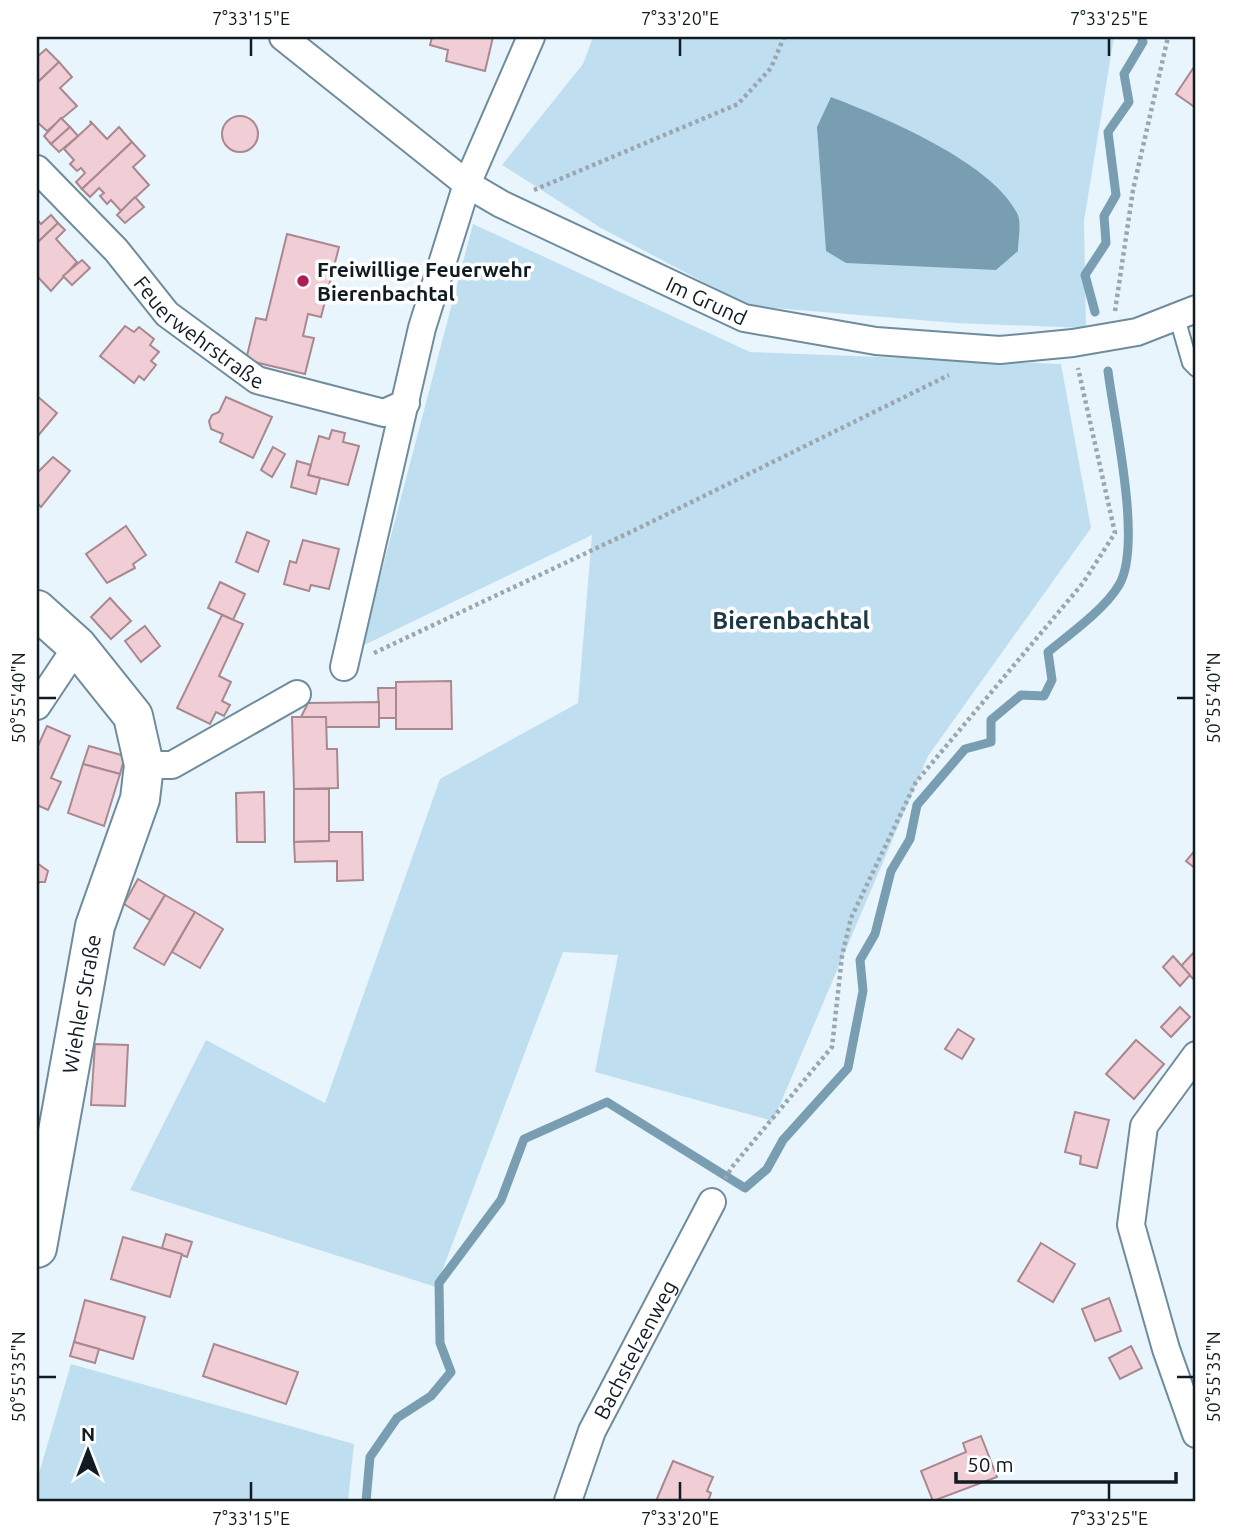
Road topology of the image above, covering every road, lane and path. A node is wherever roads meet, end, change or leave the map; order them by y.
1 (283, 37) edge
2 (531, 37) edge
3 (784, 37) edge
4 (1168, 37) edge
5 (37, 169) edge
6 (467, 184) junction
7 (501, 204) junction
8 (1187, 314) edge
9 (1117, 336) junction
10 (1073, 343) junction
11 (1196, 369) edge
12 (951, 374) dead end
13 (406, 403) junction
14 (37, 610) edge
15 (77, 646) junction
16 (344, 667) joint
17 (297, 694) dead end
18 (37, 706) edge
19 (144, 765) junction
20 (1196, 1055) edge
21 (732, 1167) dead end
22 (712, 1202) dead end
23 (37, 1248) edge
24 (1196, 1434) edge
25 (568, 1501) edge

1 - 6 street, Im Grund
2 - 6 street
3 - 7 path
4 - 9 path
5 - 13 street, Feuerwehrstraße
6 - 7 street, Im Grund
6 - 13 street
7 - 10 street, Im Grund
8 - 9 street, Im Grund
8 - 11 lane
9 - 10 street, Im Grund
10 - 21 path
12 - 16 path
13 - 16 street
14 - 15 main road, Wiehler Straße
15 - 18 street
15 - 19 main road, Wiehler Straße
17 - 19 street
19 - 23 main road, Wiehler Straße
20 - 24 street
22 - 25 street, Bachstelzenweg

